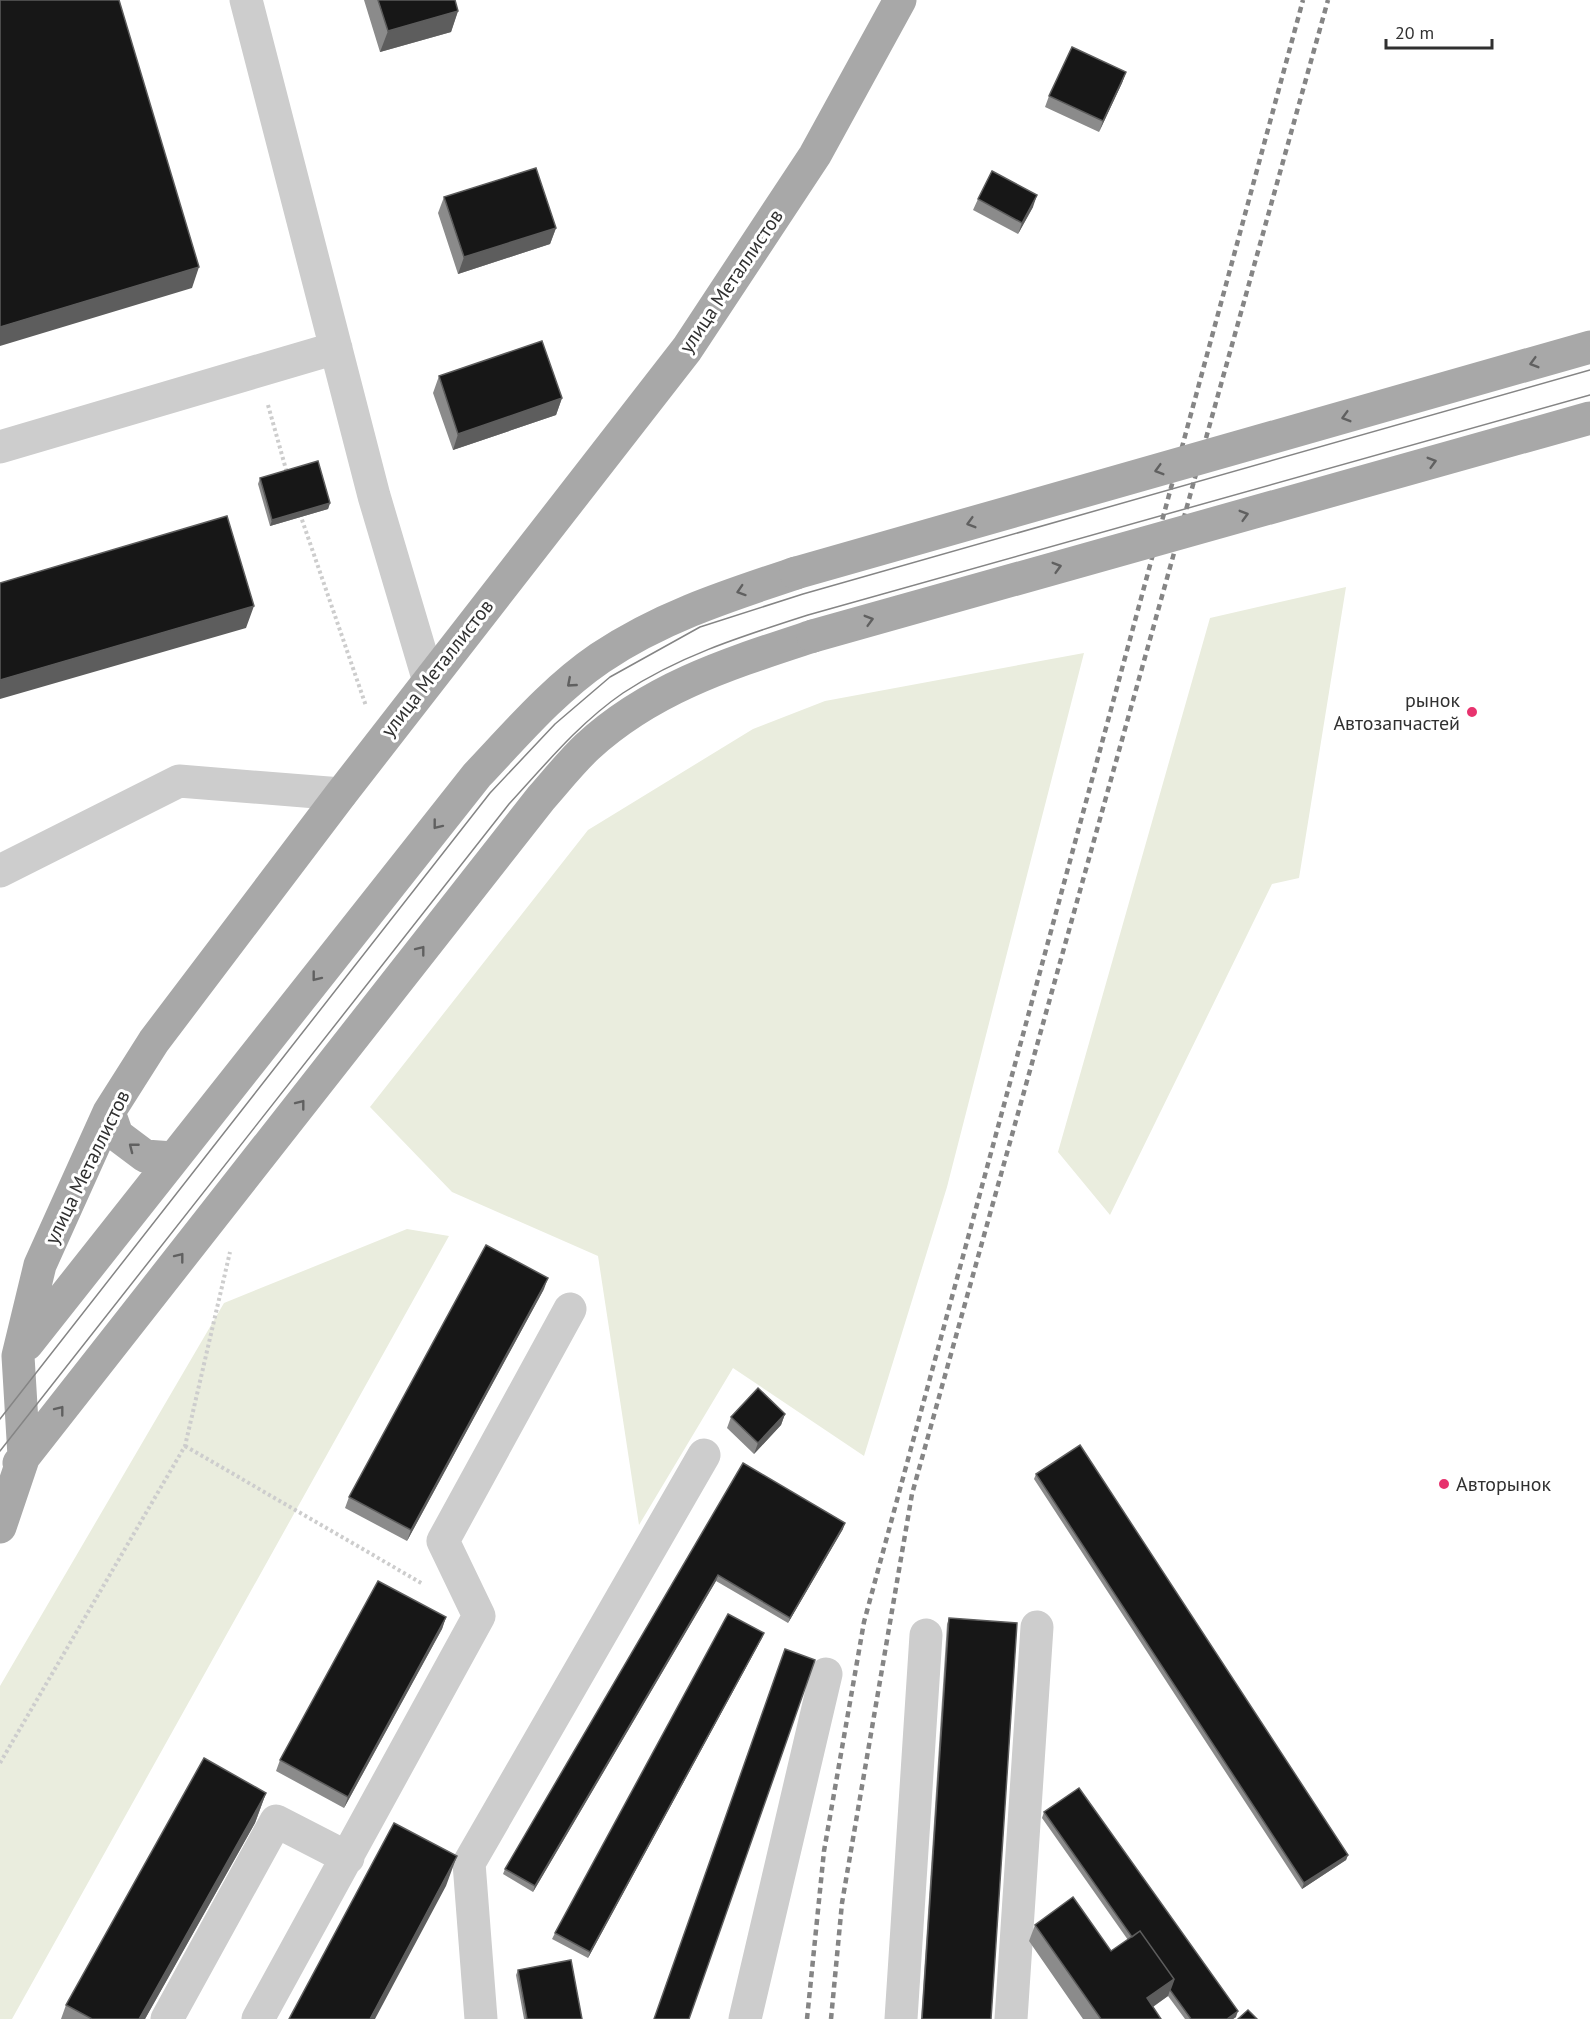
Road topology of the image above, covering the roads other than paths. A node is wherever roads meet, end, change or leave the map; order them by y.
1 (246, 0) edge
2 (900, 0) edge
3 (1590, 347) edge
4 (336, 348) junction
5 (1590, 418) edge
6 (0, 447) edge
7 (428, 678) junction
8 (341, 794) junction
9 (0, 872) edge
10 (110, 1112) junction
11 (173, 1158) junction
12 (570, 1309) dead end
13 (9, 1367) edge
14 (704, 1455) dead end
15 (24, 1456) junction
16 (0, 1488) edge
17 (0, 1527) edge
18 (1037, 1627) dead end
19 (926, 1635) dead end
20 (826, 1674) dead end
21 (348, 1858) junction
22 (167, 2019) edge
23 (258, 2019) edge
24 (481, 2019) edge
25 (745, 2019) edge
26 (901, 2019) edge
27 (1011, 2019) edge

1 - 4 lane
2 - 7 main road, улица Металлистов
3 -> 11 main road, bridge
4 - 6 lane
4 - 7 lane
15 -> 5 main road, bridge
7 - 8 main road, улица Металлистов
8 - 9 lane
8 - 10 main road, улица Металлистов
11 -> 10 main road
10 - 13 main road, улица Металлистов
11 - 13 main road
12 - 21 lane
13 - 15 main road, улица Металлистов
14 - 24 lane
15 - 16 main road
15 - 17 main road
18 - 27 lane
19 - 26 lane
20 - 25 lane
21 - 22 lane
21 - 23 lane

